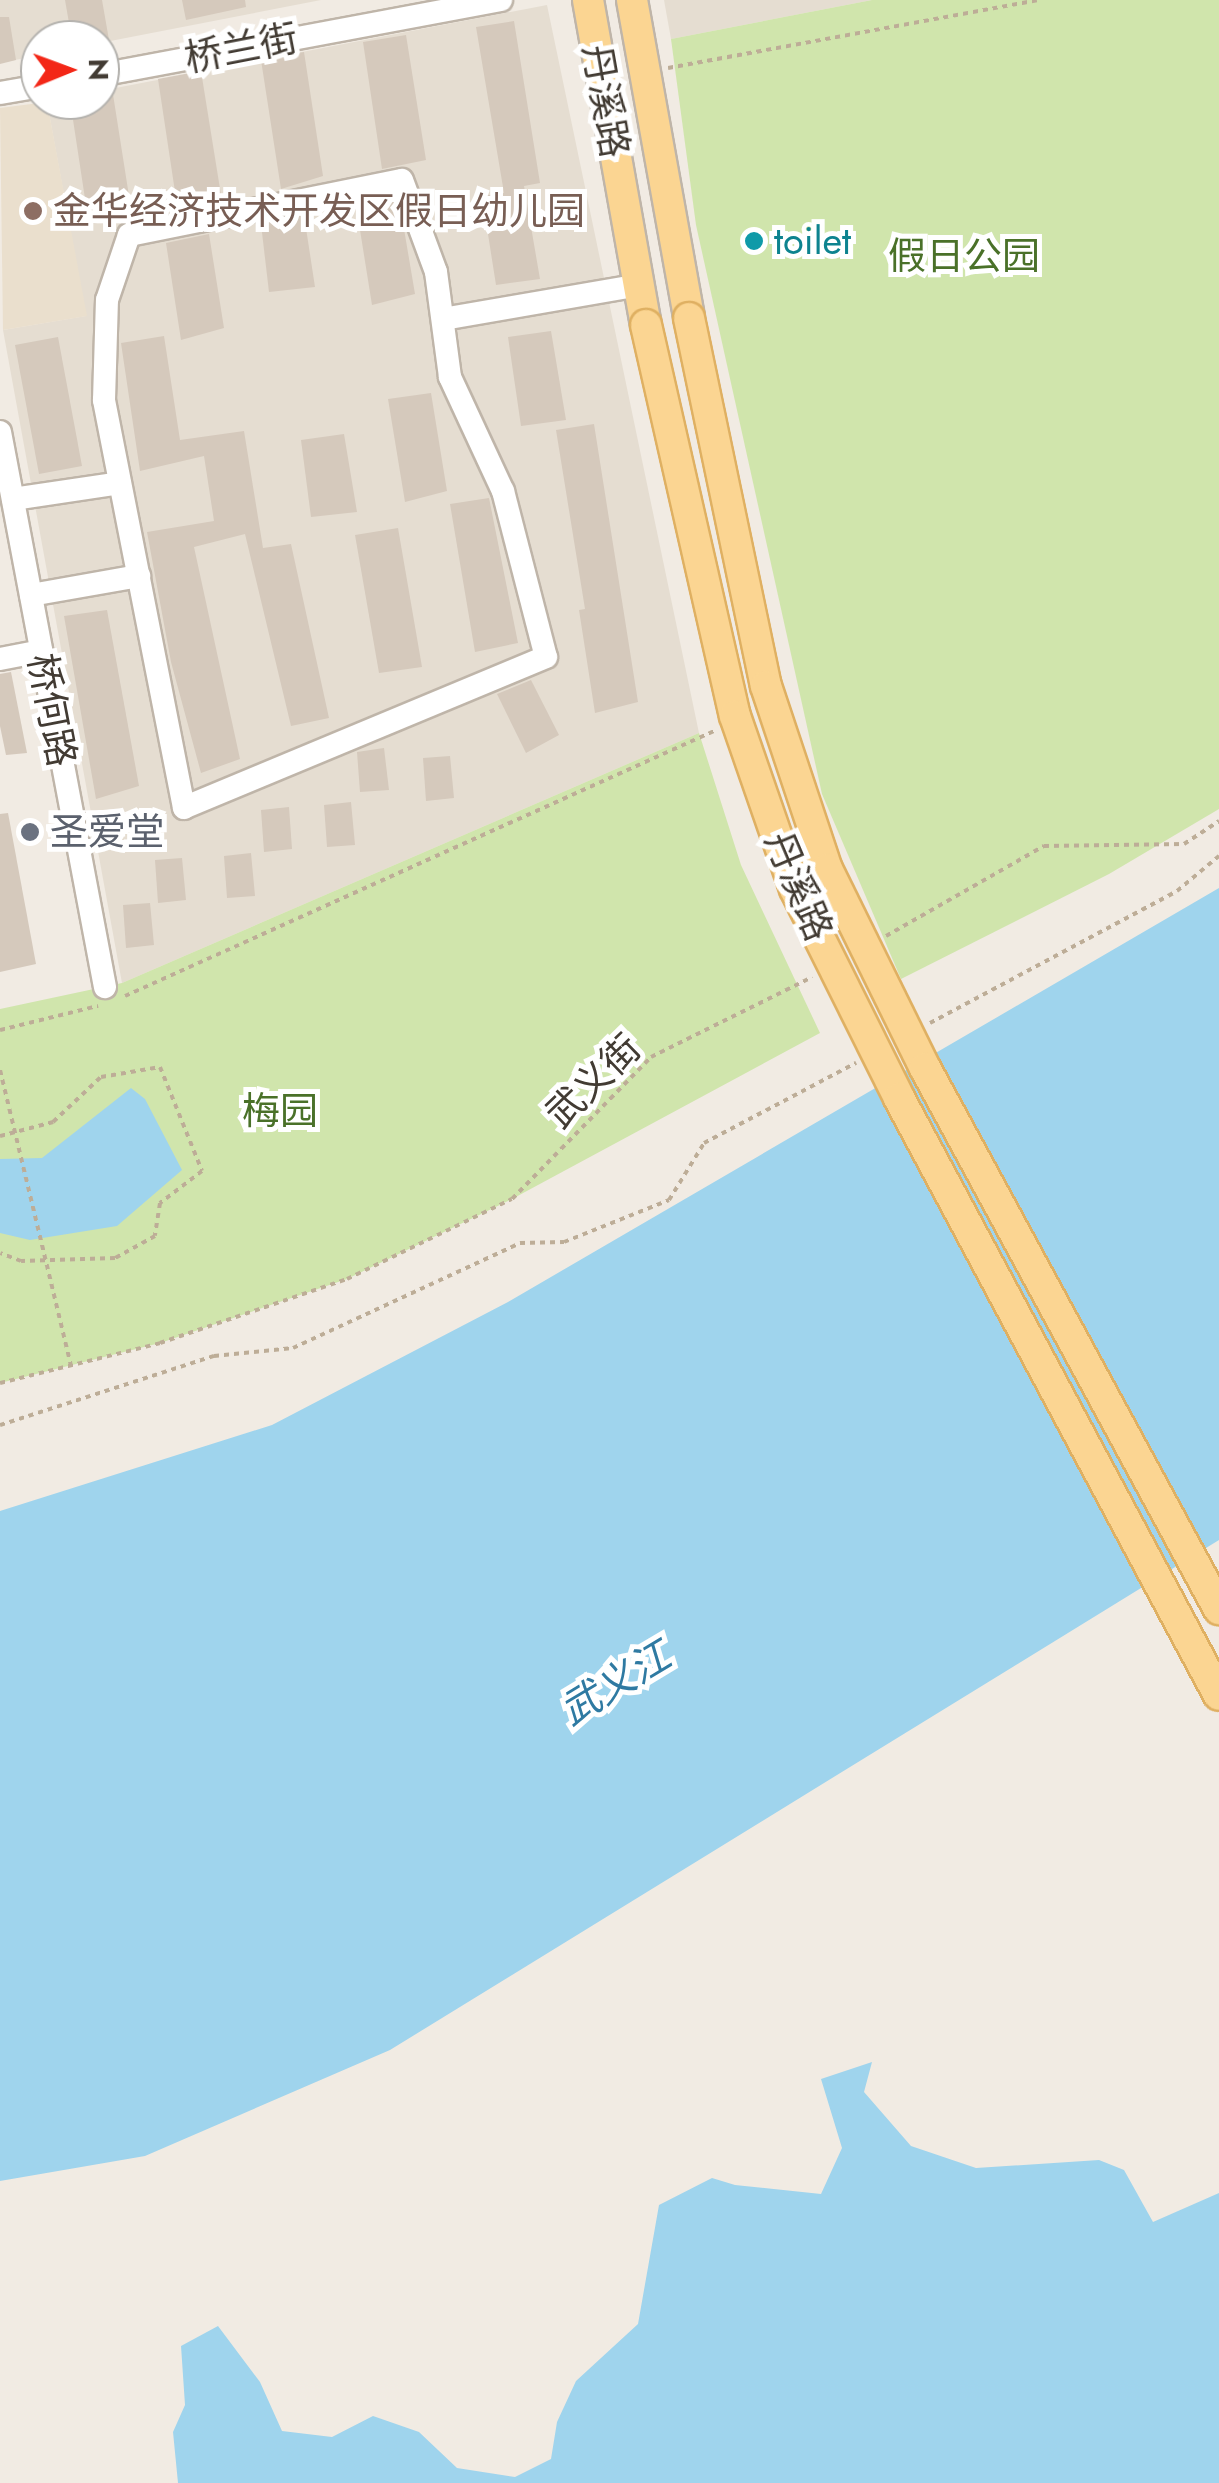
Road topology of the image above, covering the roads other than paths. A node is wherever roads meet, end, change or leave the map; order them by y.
1 (500, 0) edge
2 (588, 0) edge
3 (632, 0) edge
4 (120, 71) edge
5 (639, 285) junction
6 (443, 319) junction
7 (0, 432) edge
8 (120, 483) junction
9 (13, 499) junction
10 (10, 539) edge
11 (138, 576) junction
12 (31, 595) junction
13 (41, 652) junction
14 (0, 659) edge
15 (111, 996) road end
16 (1219, 1609) edge
17 (1219, 1695) edge

1 - 4 street, 桥兰街
2 - 5 main road, 丹溪路
3 - 16 main road, 丹溪路, bridge
5 - 6 street
5 - 17 main road, 丹溪路, bridge
6 - 8 street
6 - 11 street
7 - 9 street, 桥何路
8 - 9 street
8 - 11 street
9 - 10 street, 桥何路
10 - 12 street, 桥何路
11 - 12 street
12 - 13 street, 桥何路
13 - 14 street
13 - 15 street, 桥何路

